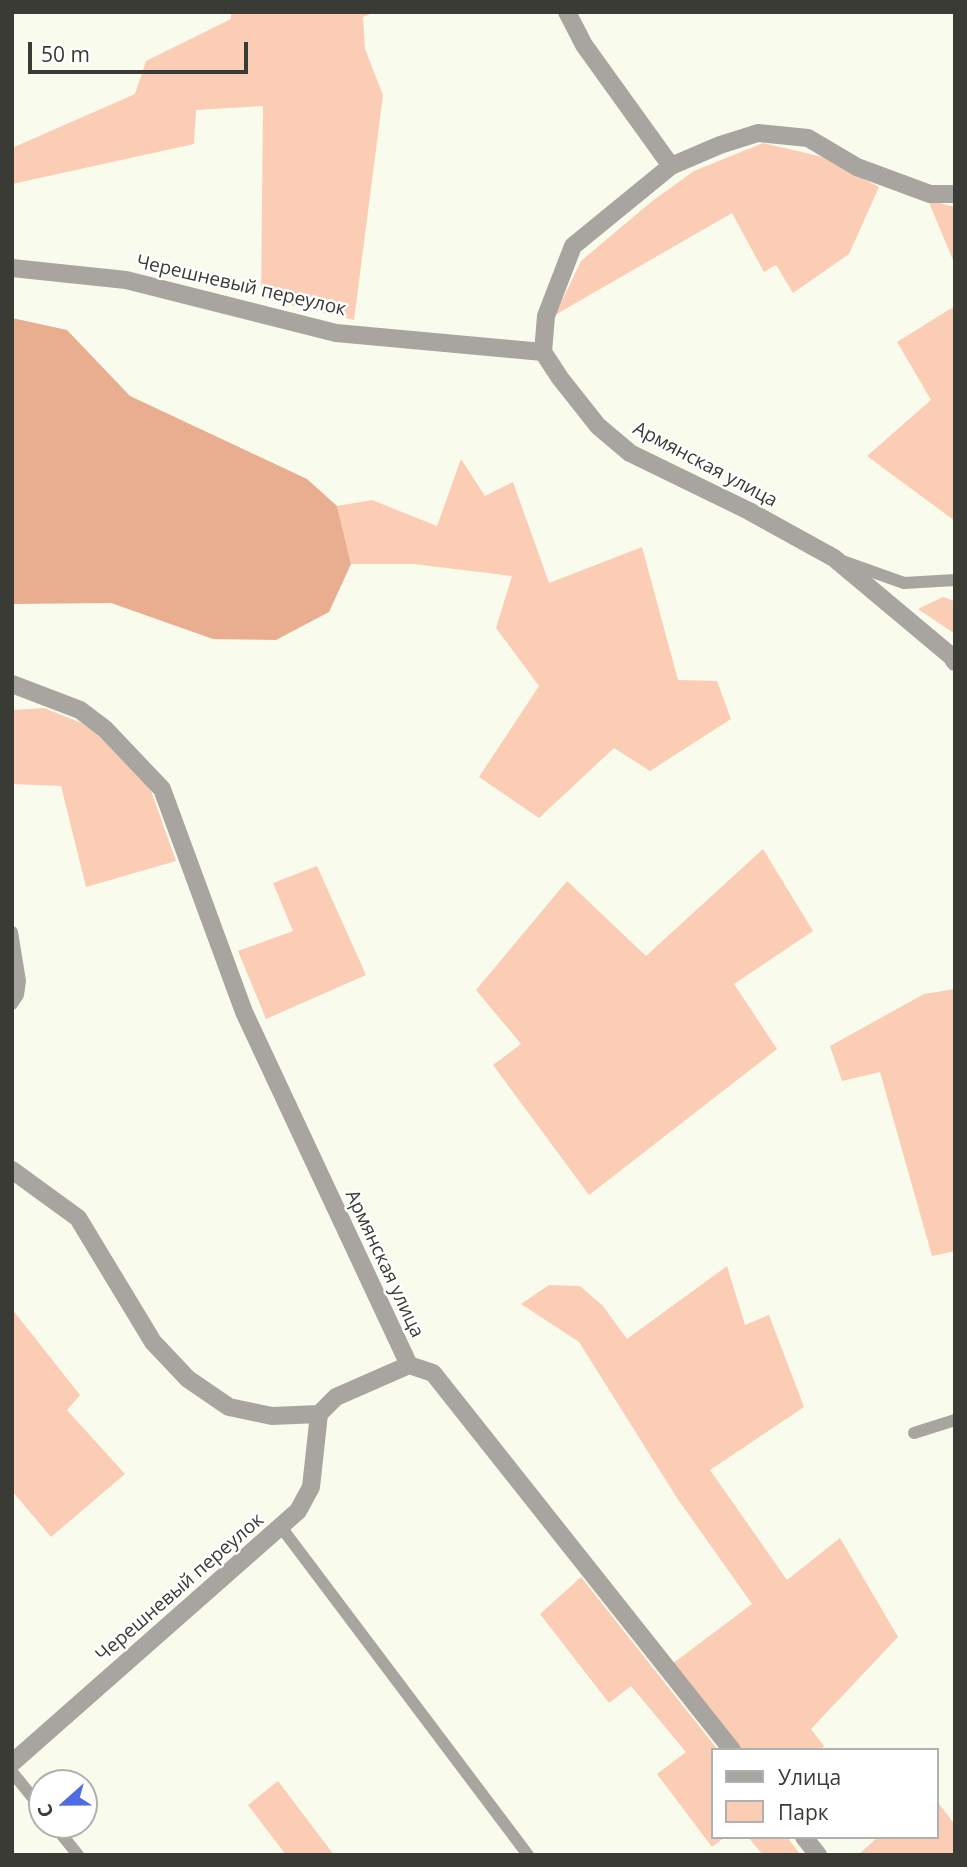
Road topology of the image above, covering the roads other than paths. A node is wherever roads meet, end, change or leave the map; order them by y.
1 (567, 12) edge
2 (671, 166) junction
3 (955, 194) edge
4 (12, 268) edge
5 (543, 352) junction
6 (834, 558) junction
7 (955, 580) edge
8 (955, 662) edge
9 (12, 684) edge
10 (12, 932) edge
11 (12, 1004) edge
12 (12, 1169) edge
13 (409, 1365) junction
14 (319, 1414) junction
15 (955, 1420) edge
16 (914, 1433) dead end
17 (281, 1527) junction
18 (730, 1748) edge
19 (12, 1763) edge
20 (12, 1772) edge
21 (28, 1792) edge
22 (65, 1839) edge
23 (806, 1839) edge
24 (78, 1855) edge
25 (528, 1855) edge
26 (818, 1855) edge

1 - 2 street
2 - 3 street
2 - 5 street
4 - 5 street, Черешневый переулок
5 - 6 street, Армянская улица
6 - 7 lane
6 - 8 street, Армянская улица
9 - 13 street, Армянская улица
10 - 11 lane
12 - 14 street
13 - 14 street
13 - 18 street, Армянская улица
14 - 17 street, Черешневый переулок
15 - 16 lane
17 - 19 street, Черешневый переулок
17 - 25 lane
20 - 21 lane
22 - 24 lane
23 - 26 street

